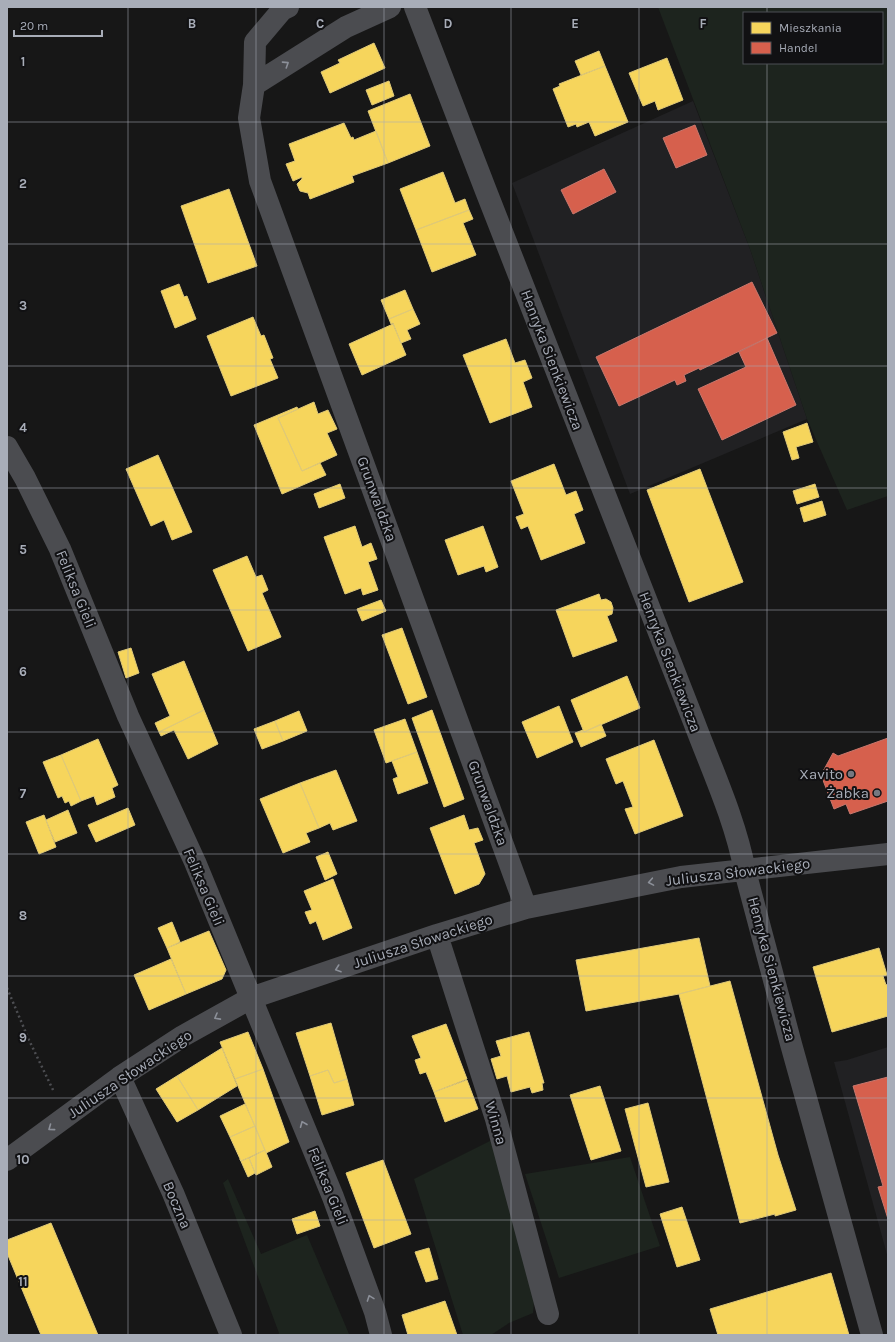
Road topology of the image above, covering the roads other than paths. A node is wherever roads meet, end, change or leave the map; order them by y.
1 (288, 7) edge
2 (390, 7) edge
3 (415, 7) edge
4 (254, 85) junction
5 (7, 447) edge
6 (888, 854) edge
7 (746, 871) junction
8 (526, 908) junction
9 (437, 935) junction
10 (251, 998) junction
11 (120, 1077) junction
12 (7, 1160) edge
13 (548, 1314) dead end
14 (230, 1335) edge
15 (381, 1335) edge
16 (872, 1335) edge

1 - 4 street, Grunwaldzka
4 -> 2 street
3 - 7 street, Henryka Sienkiewicza
4 - 8 street, Grunwaldzka
5 - 10 street, Feliksa Gieli
6 - 7 street, Juliusza Słowackiego
7 -> 8 street, Juliusza Słowackiego
7 - 16 street, Henryka Sienkiewicza
8 - 9 street, Juliusza Słowackiego
9 -> 10 street, Juliusza Słowackiego
9 - 13 street, Winna
10 -> 11 street, Juliusza Słowackiego
15 -> 10 street, Feliksa Gieli
11 -> 12 street, Juliusza Słowackiego
11 - 14 street, Boczna

